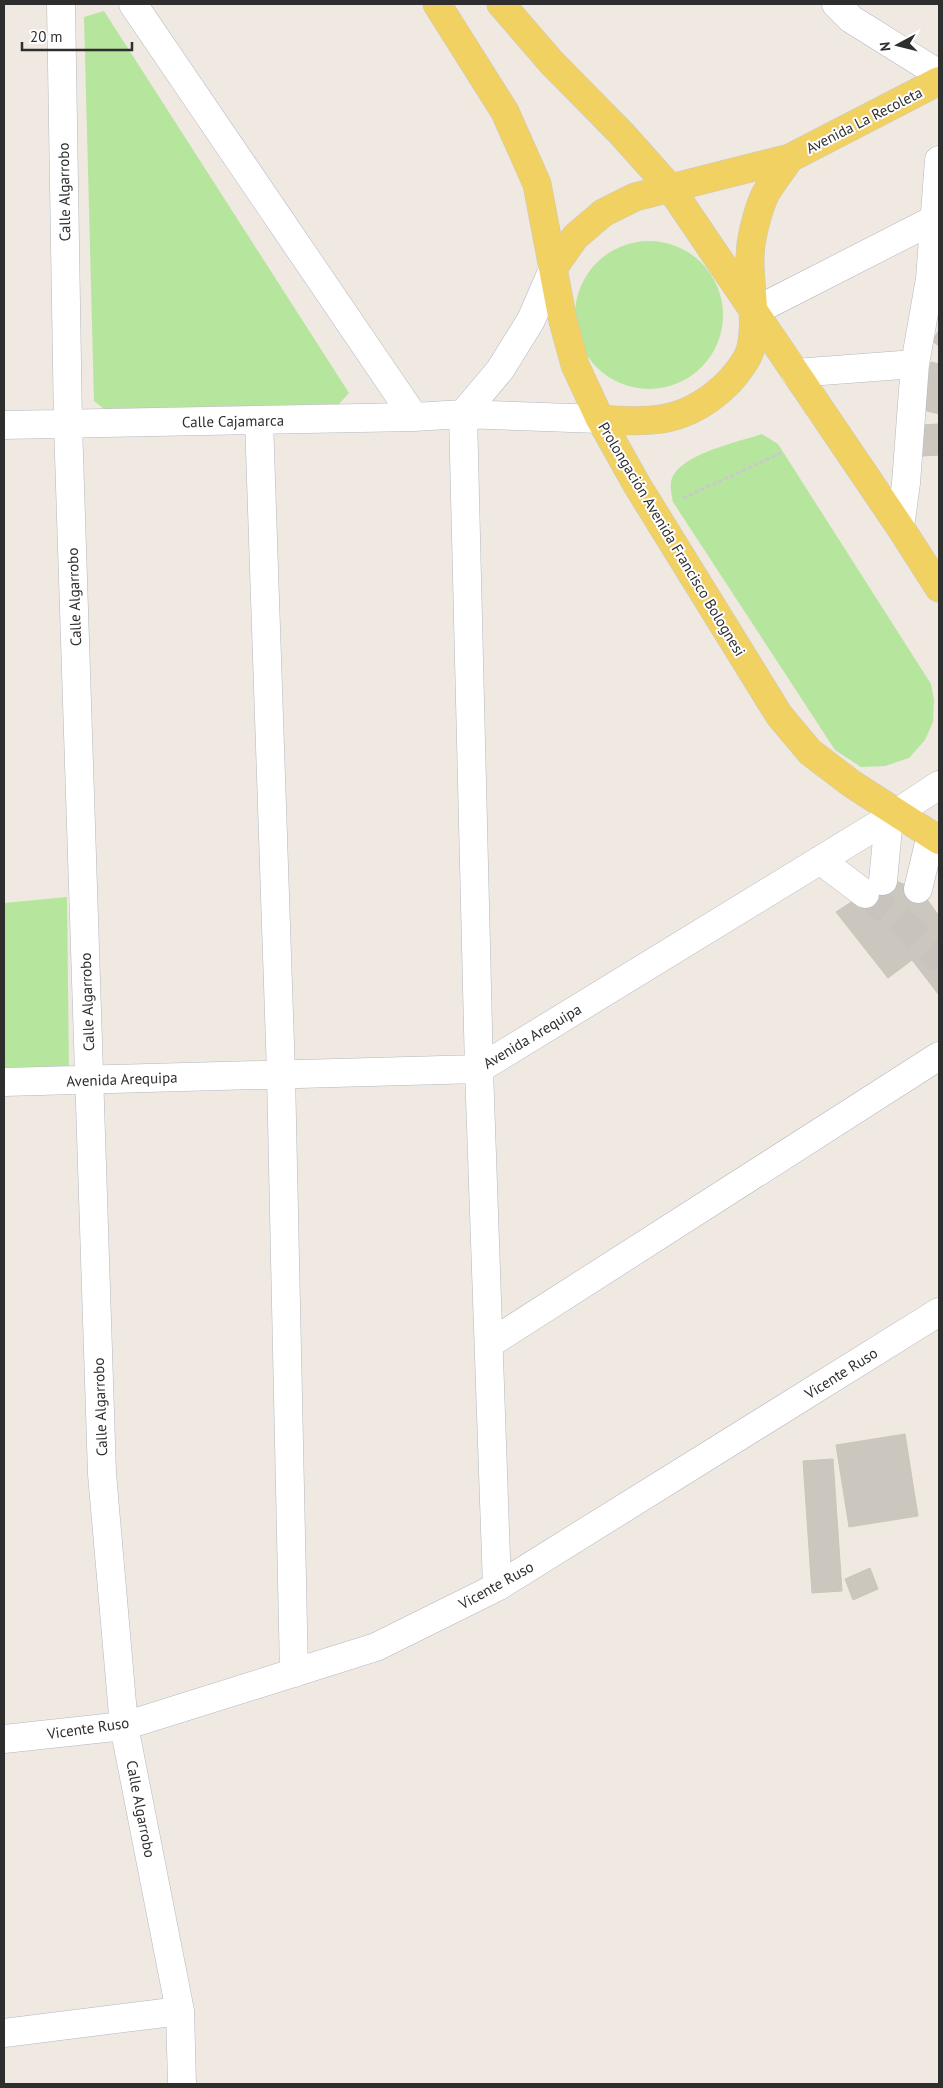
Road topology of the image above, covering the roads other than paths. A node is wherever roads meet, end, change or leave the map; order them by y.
1 (61, 4) edge
2 (133, 4) edge
3 (437, 4) edge
4 (501, 4) edge
5 (836, 4) edge
6 (939, 74) edge
7 (939, 81) edge
8 (790, 158) junction
9 (939, 160) edge
10 (670, 189) junction
11 (937, 218) edge
12 (554, 267) junction
13 (754, 312) junction
14 (915, 364) junction
15 (795, 373) junction
16 (463, 414) junction
17 (414, 417) junction
18 (600, 419) junction
19 (259, 420) junction
20 (68, 424) junction
21 (4, 425) edge
22 (900, 527) junction
23 (939, 588) edge
24 (939, 785) edge
25 (893, 816) junction
26 (935, 838) edge
27 (820, 860) junction
28 (918, 889) dead end
29 (939, 1056) edge
30 (479, 1069) junction
31 (282, 1074) junction
32 (90, 1080) junction
33 (4, 1082) edge
34 (939, 1312) edge
35 (489, 1344) junction
36 (497, 1587) junction
37 (294, 1673) junction
38 (124, 1726) junction
39 (4, 1739) edge
40 (180, 2011) junction
41 (4, 2033) edge
42 (182, 2084) edge

1 - 20 street, Calle Algarrobo
2 - 17 street
3 - 12 main road, Prolongación Avenida Francisco Bolognesi
4 - 10 main road
5 - 6 street
7 - 8 main road, Avenida La Recoleta
8 - 10 main road, Avenida La Recoleta
8 - 13 main road, Avenida La Recoleta
9 - 11 street
10 - 12 main road
10 - 13 main road
11 - 13 street
11 - 14 street
12 - 16 street
12 - 18 main road, Prolongación Avenida Francisco Bolognesi
13 - 15 main road
13 - 18 main road, Calle Cajamarca
14 - 15 street
14 - 22 street
15 - 22 main road
16 - 17 street, Calle Cajamarca
16 - 18 street, Calle Cajamarca
16 - 30 street
17 - 19 street, Calle Cajamarca
18 - 25 main road, Prolongación Avenida Francisco Bolognesi
19 - 20 street, Calle Cajamarca
19 - 31 street
20 - 21 street, Calle Cajamarca
20 - 32 street, Calle Algarrobo
22 - 23 main road
24 - 25 street, Avenida Arequipa
25 - 26 main road, Prolongación Avenida Francisco Bolognesi
25 - 27 street, Avenida Arequipa
25 - 27 street
26 - 28 street
27 - 30 street, Avenida Arequipa
29 - 35 street
30 - 31 street, Avenida Arequipa
30 - 35 street
31 - 32 street, Avenida Arequipa
31 - 37 street
32 - 33 street, Avenida Arequipa
32 - 38 street, Calle Algarrobo
34 - 36 street, Vicente Ruso
35 - 36 street
36 - 37 street, Vicente Ruso
37 - 38 street, Vicente Ruso
38 - 39 street, Vicente Ruso
38 - 40 street, Calle Algarrobo
40 - 41 street
40 - 42 street, Calle Algarrobo

